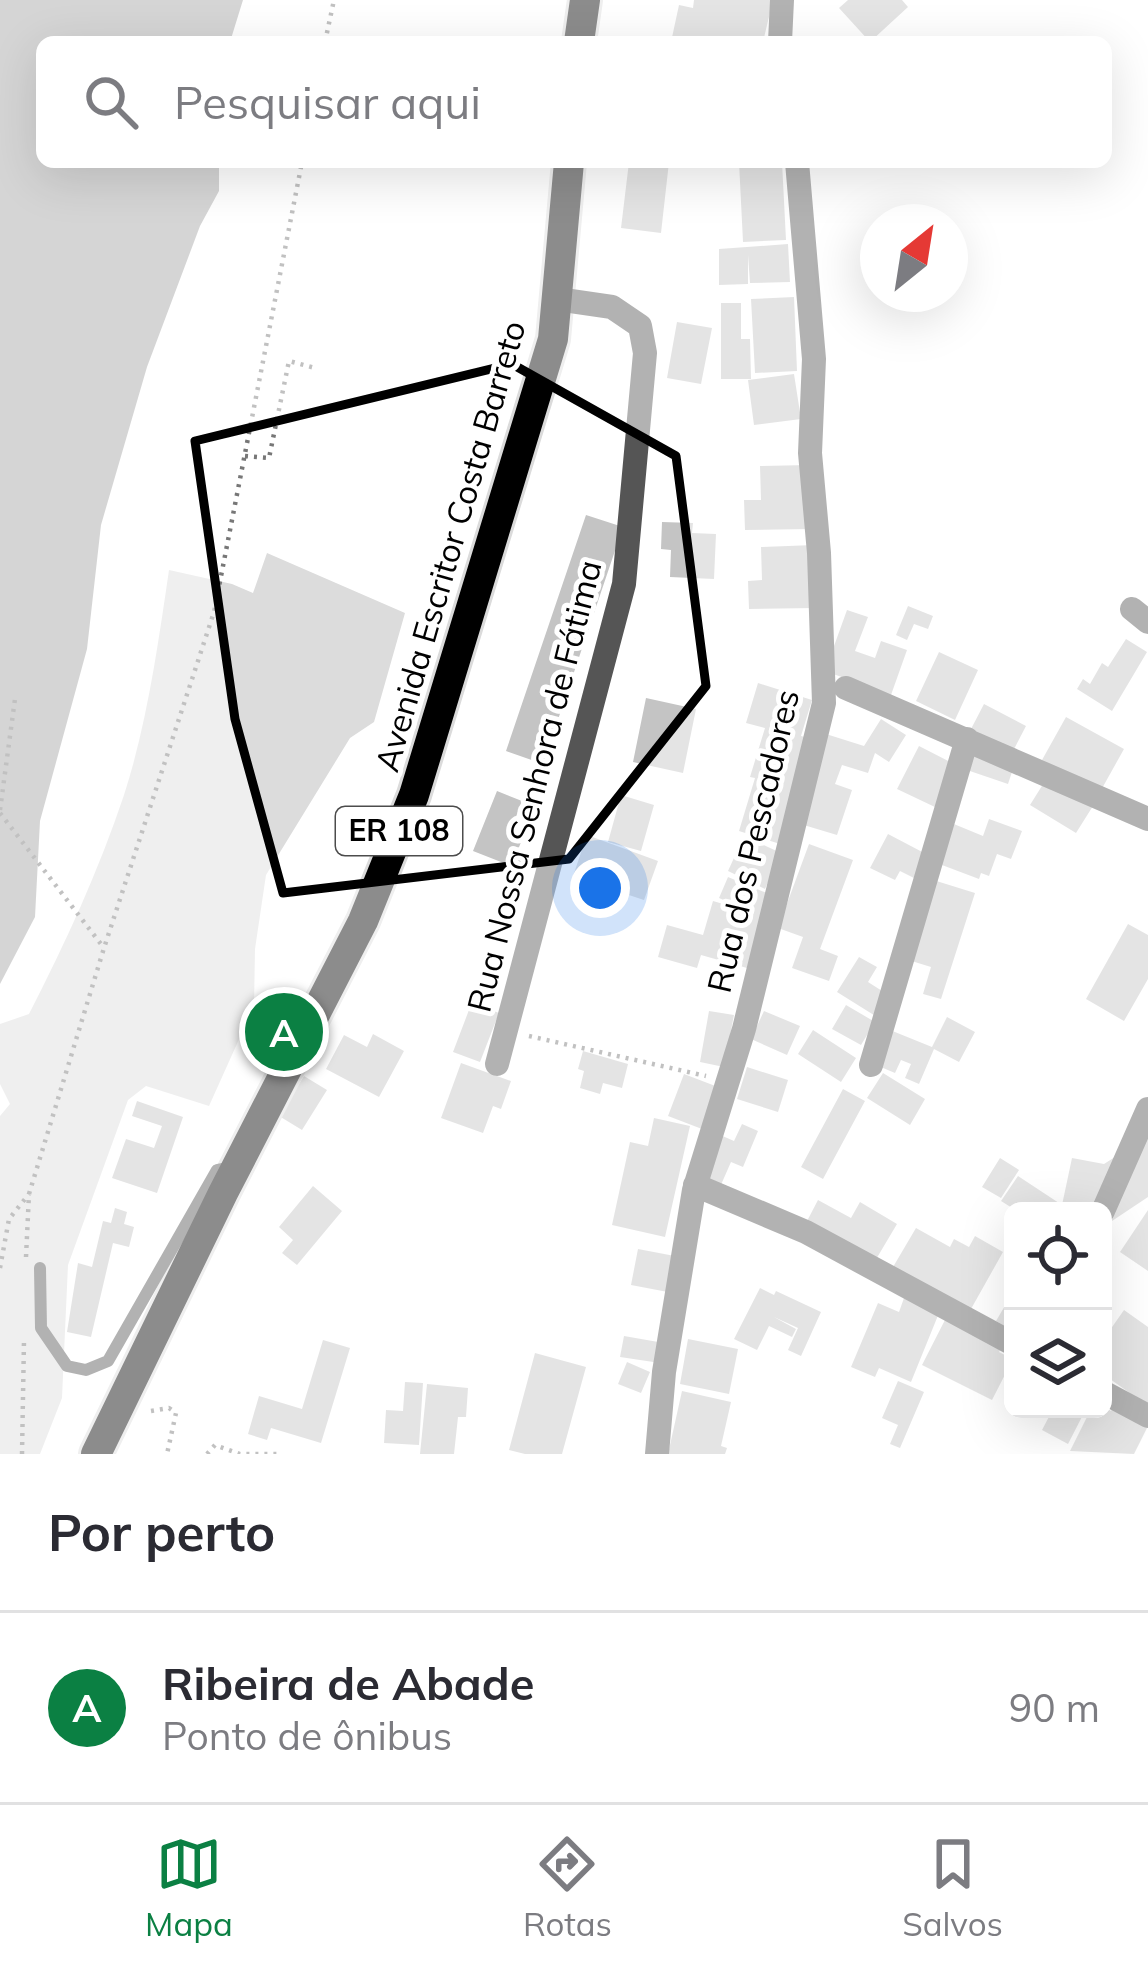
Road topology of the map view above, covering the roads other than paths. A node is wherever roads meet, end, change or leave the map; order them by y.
1 (585, 0) edge
2 (782, 0) edge
3 (580, 36) edge
4 (780, 36) edge
5 (568, 168) edge
6 (798, 168) edge
7 (557, 299) junction
8 (846, 688) dead end
9 (967, 739) junction
10 (1148, 819) edge
11 (497, 1064) dead end
12 (871, 1065) dead end
13 (1148, 1109) edge
14 (236, 1166) junction
15 (695, 1185) junction
16 (1107, 1202) edge
17 (32, 1268) road end
18 (1004, 1339) edge
19 (1112, 1397) edge
20 (1148, 1416) edge
21 (96, 1454) edge
22 (657, 1454) edge

1 - 3 main road
2 - 4 street
5 - 7 main road, Avenida Escritor Costa Barreto / ER 108
6 - 15 street, Rua dos Pescadores
7 - 11 street, Rua Nossa Senhora de Fátima
7 - 14 main road, Avenida Escritor Costa Barreto / ER 108
8 - 9 street
9 - 10 street
9 - 12 street
13 - 16 street
14 - 17 lane
14 - 21 main road, Avenida Escritor Costa Barreto / ER 108
15 - 18 street
15 - 22 street, Rua dos Pescadores
19 - 20 street

